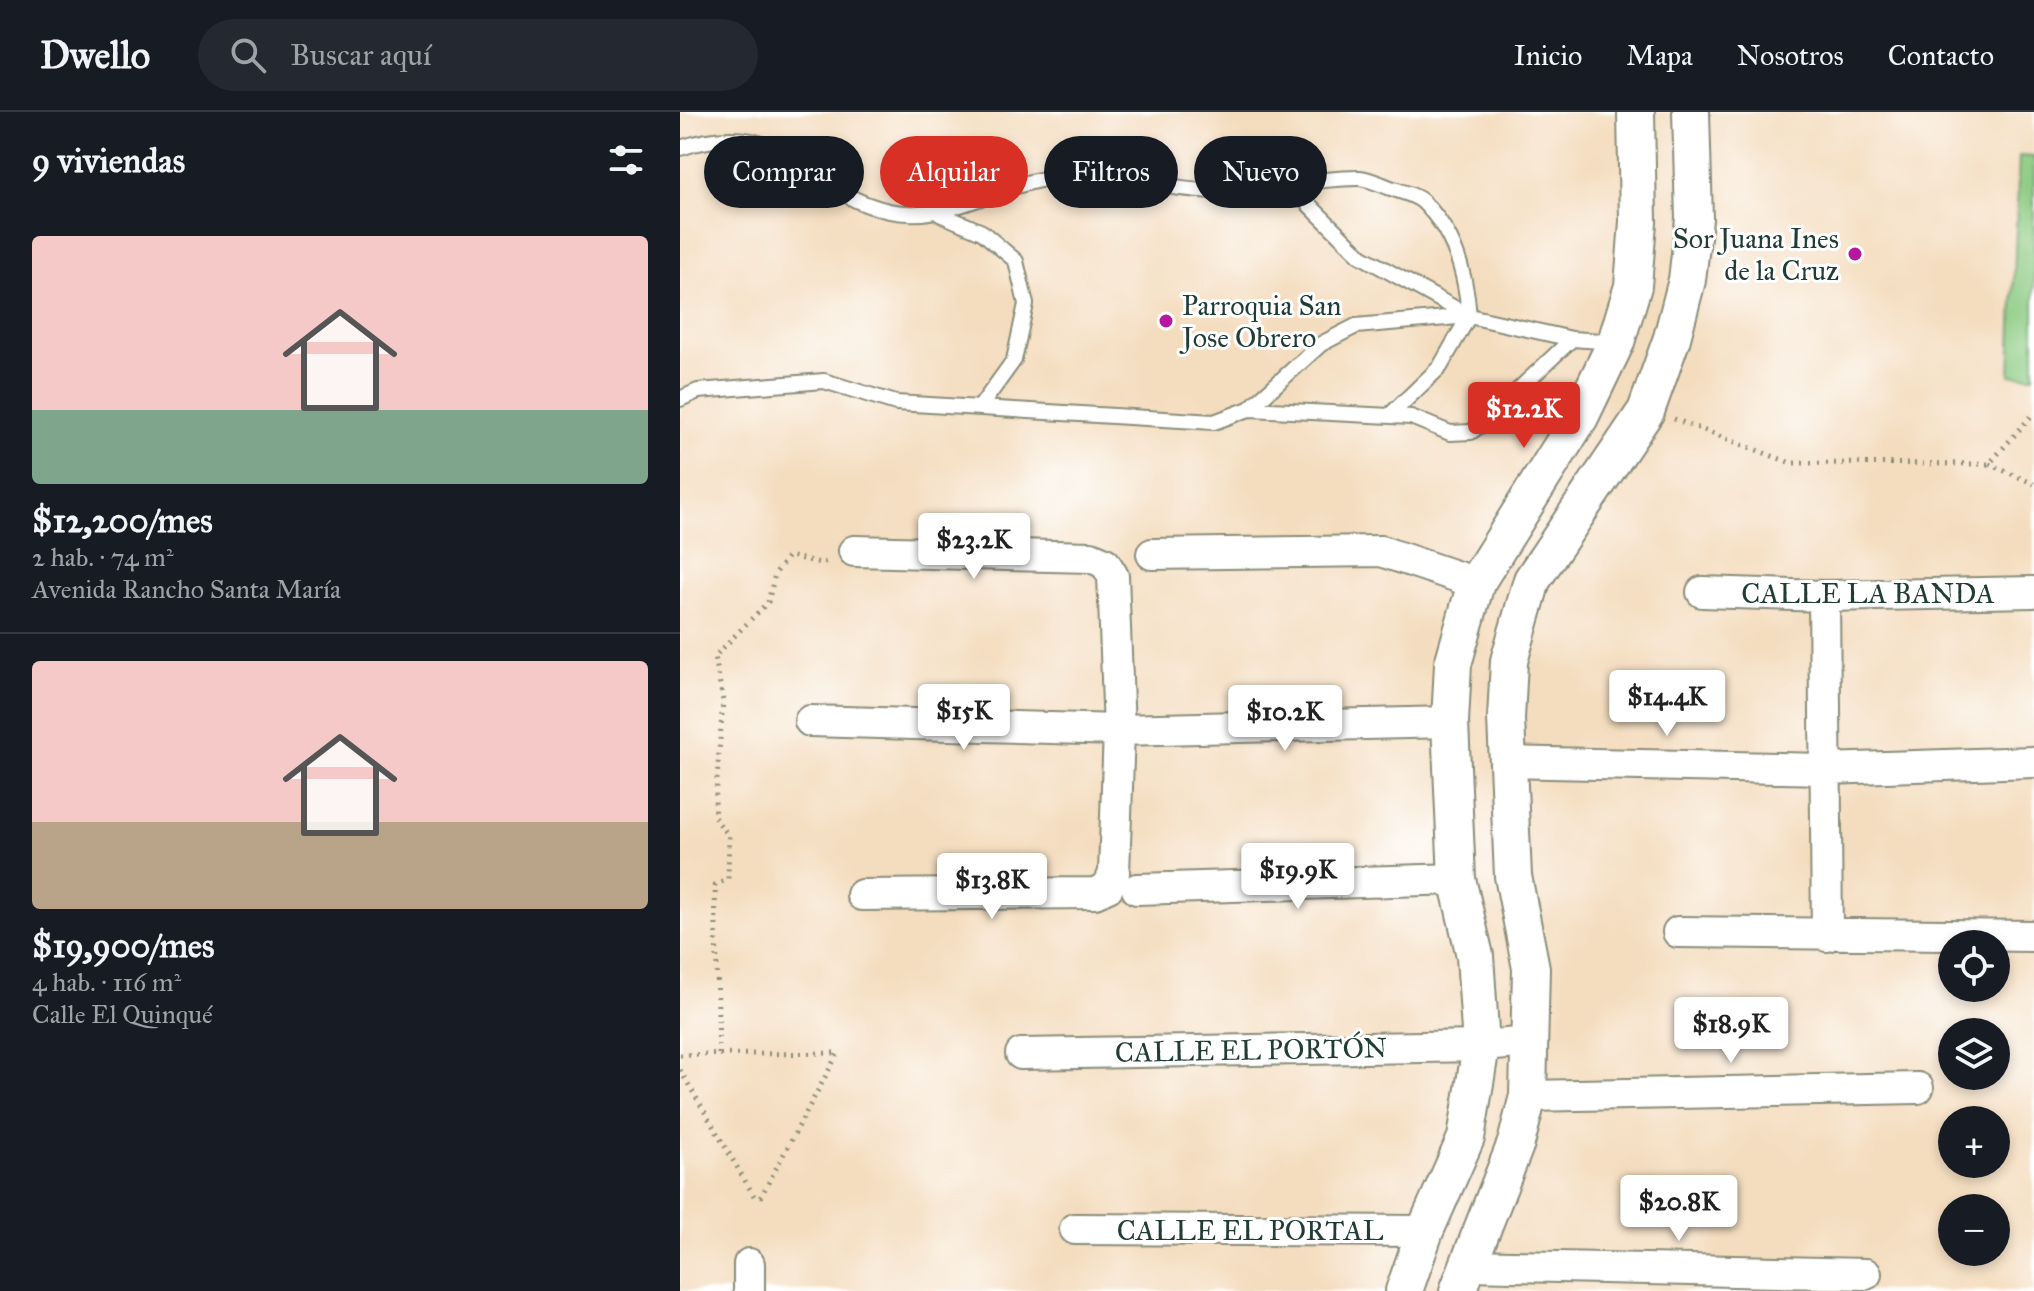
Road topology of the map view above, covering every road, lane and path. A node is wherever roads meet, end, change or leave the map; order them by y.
1 (1636, 112) edge
2 (1691, 112) edge
3 (680, 148) edge
4 (1327, 180) edge
5 (1194, 188) edge
6 (1312, 208) edge
7 (940, 214) junction
8 (1469, 316) junction
9 (1572, 339) junction
10 (1616, 342) junction
11 (680, 399) edge
12 (980, 407) junction
13 (1249, 409) junction
14 (1646, 411) junction
15 (2034, 413) edge
16 (1389, 416) junction
17 (1989, 464) junction
18 (2034, 484) edge
19 (854, 551) joint
20 (1152, 554) dead end
21 (1476, 583) junction
22 (1702, 592) dead end
23 (2034, 592) edge
24 (1824, 596) junction
25 (810, 721) dead end
26 (1450, 722) junction
27 (1119, 730) junction
28 (1507, 762) junction
29 (2034, 762) edge
30 (1826, 769) junction
31 (1457, 879) junction
32 (1123, 888) junction
33 (862, 895) dead end
34 (1678, 932) dead end
35 (1827, 936) junction
36 (2034, 936) edge
37 (1531, 968) junction
38 (1476, 969) junction
39 (1532, 1042) junction
40 (1481, 1046) junction
41 (719, 1054) junction
42 (1021, 1054) dead end
43 (680, 1055) edge
44 (680, 1070) edge
45 (1918, 1088) dead end
46 (1528, 1096) junction
47 (1075, 1229) dead end
48 (1425, 1231) junction
49 (1866, 1274) dead end
50 (1463, 1278) edge
51 (1404, 1291) edge

1 - 10 street
2 - 14 street
3 - 7 lane
4 - 8 lane
5 - 7 lane
6 - 8 lane
7 - 12 lane
8 - 9 lane
8 - 13 lane
8 - 16 lane
9 - 10 lane
9 - 16 lane
10 - 21 street
11 - 12 lane
12 - 13 lane
13 - 16 lane
14 - 17 path
14 - 28 street
15 - 17 path
17 - 18 path
19 - 27 street
19 - 41 path
20 - 21 street
21 - 26 street
22 - 24 street, CALLE LA BANDA
23 - 24 street, CALLE LA BANDA
24 - 30 street
25 - 27 street
26 - 27 street
26 - 31 street
27 - 32 street
28 - 30 street
28 - 37 street
29 - 30 street
30 - 35 street
31 - 32 street
31 - 38 street
32 - 33 street
34 - 35 street
35 - 36 street
37 - 38 street
37 - 39 street
38 - 40 street
39 - 40 street, CALLE EL PORTÓN
39 - 46 street
40 - 42 street, CALLE EL PORTÓN
40 - 48 street
41 - 43 path
41 - 44 path
45 - 46 street
46 - 50 street
47 - 48 street, CALLE EL PORTAL
48 - 51 street
49 - 50 street

